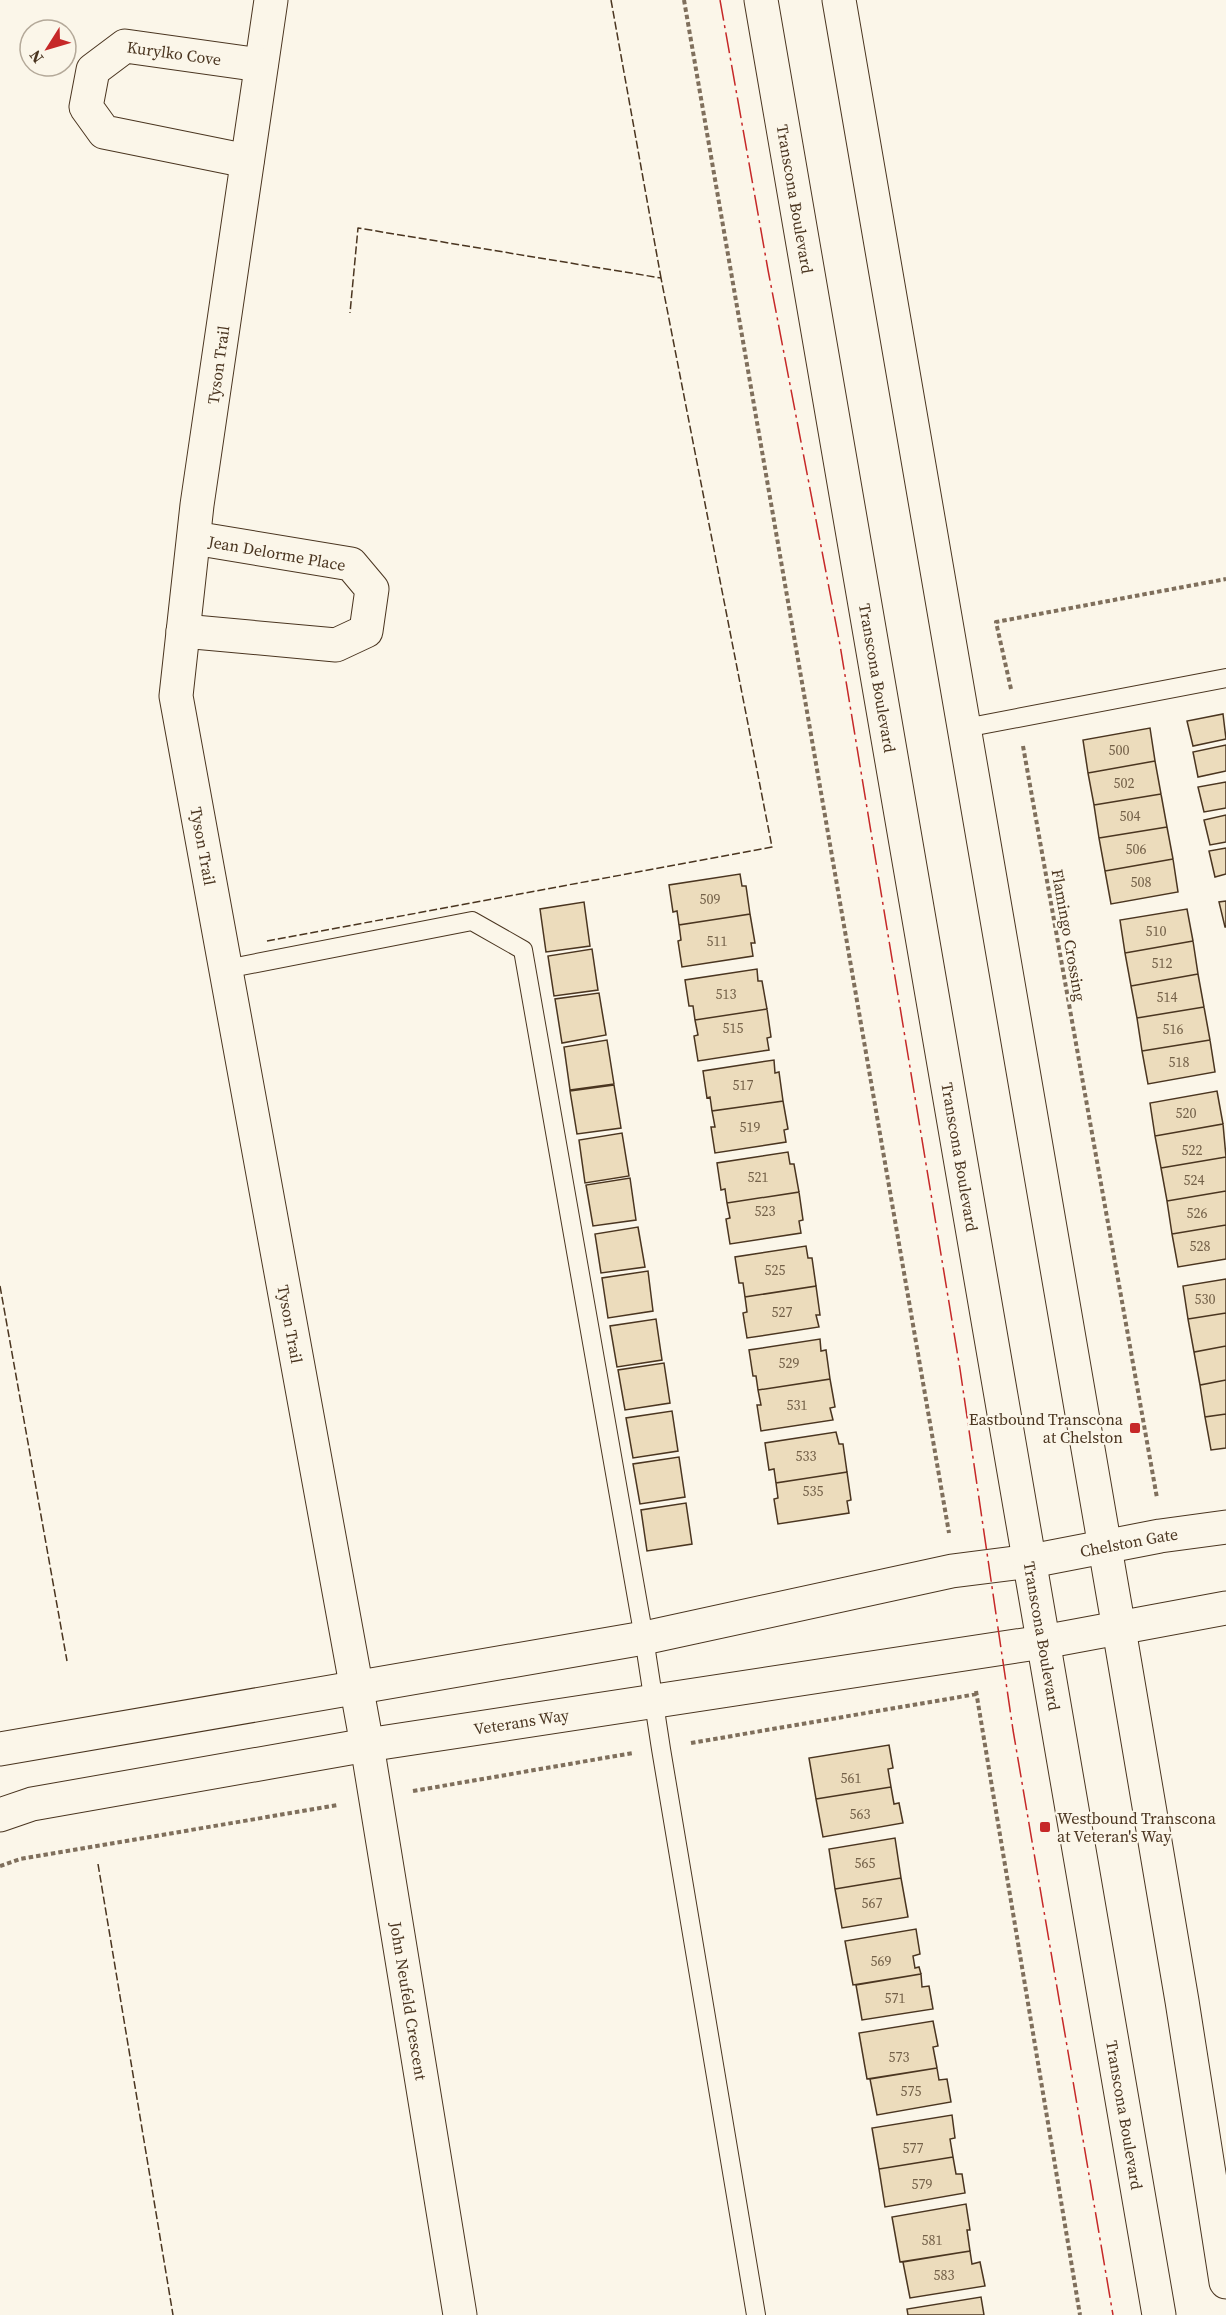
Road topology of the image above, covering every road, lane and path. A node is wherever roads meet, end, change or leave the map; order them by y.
1 (271, 0) edge
2 (684, 0) edge
3 (761, 0) edge
4 (839, 0) edge
5 (261, 65) junction
6 (247, 161) junction
7 (194, 538) junction
8 (1226, 579) edge
9 (183, 631) junction
10 (1226, 678) edge
11 (1017, 718) junction
12 (965, 728) junction
13 (226, 969) junction
14 (1155, 1482) dead end
15 (1226, 1527) edge
16 (1105, 1547) junction
17 (1031, 1561) junction
18 (952, 1571) junction
19 (1226, 1608) edge
20 (1119, 1629) junction
21 (644, 1638) junction
22 (1043, 1642) junction
23 (968, 1652) junction
24 (357, 1688) junction
25 (977, 1694) junction
26 (653, 1702) junction
27 (367, 1745) junction
28 (0, 1749) edge
29 (661, 1749) junction
30 (376, 1798) junction
31 (0, 1815) edge
32 (0, 1866) edge
33 (1226, 2282) edge
34 (460, 2315) edge
35 (756, 2315) edge
36 (1080, 2315) edge
37 (1159, 2315) edge

1 - 5 street, Tyson Trail
2 - 18 path
3 - 17 street, Transcona Boulevard
4 - 12 street
5 - 6 street, Tyson Trail
5 - 6 street, Kurylko Cove
6 - 7 street, Tyson Trail
7 - 9 street, Tyson Trail
7 - 9 street, Jean Delorme Place
8 - 11 path, Flamingo Crossing
9 - 13 street, Tyson Trail
10 - 11 lane
11 - 12 lane
11 - 14 path, Flamingo Crossing
12 - 16 street
13 - 21 lane
13 - 24 street, Tyson Trail
15 - 16 street, Chelston Gate
16 - 17 street, Chelston Gate
16 - 20 street
17 - 18 street
17 - 22 street, Transcona Boulevard
18 - 21 street
19 - 20 street
20 - 22 street
20 - 33 street
21 - 24 street
21 - 26 lane
22 - 23 street, Veterans Way
22 - 37 street, Transcona Boulevard
23 - 25 path
23 - 26 street, Veterans Way
24 - 27 street, John Neufeld Crescent
24 - 28 street
25 - 29 path
25 - 36 path
26 - 27 street, Veterans Way
26 - 29 lane
27 - 30 street, John Neufeld Crescent
27 - 31 street, Veterans Way
29 - 30 path
29 - 35 lane
30 - 32 path
30 - 34 street, John Neufeld Crescent

